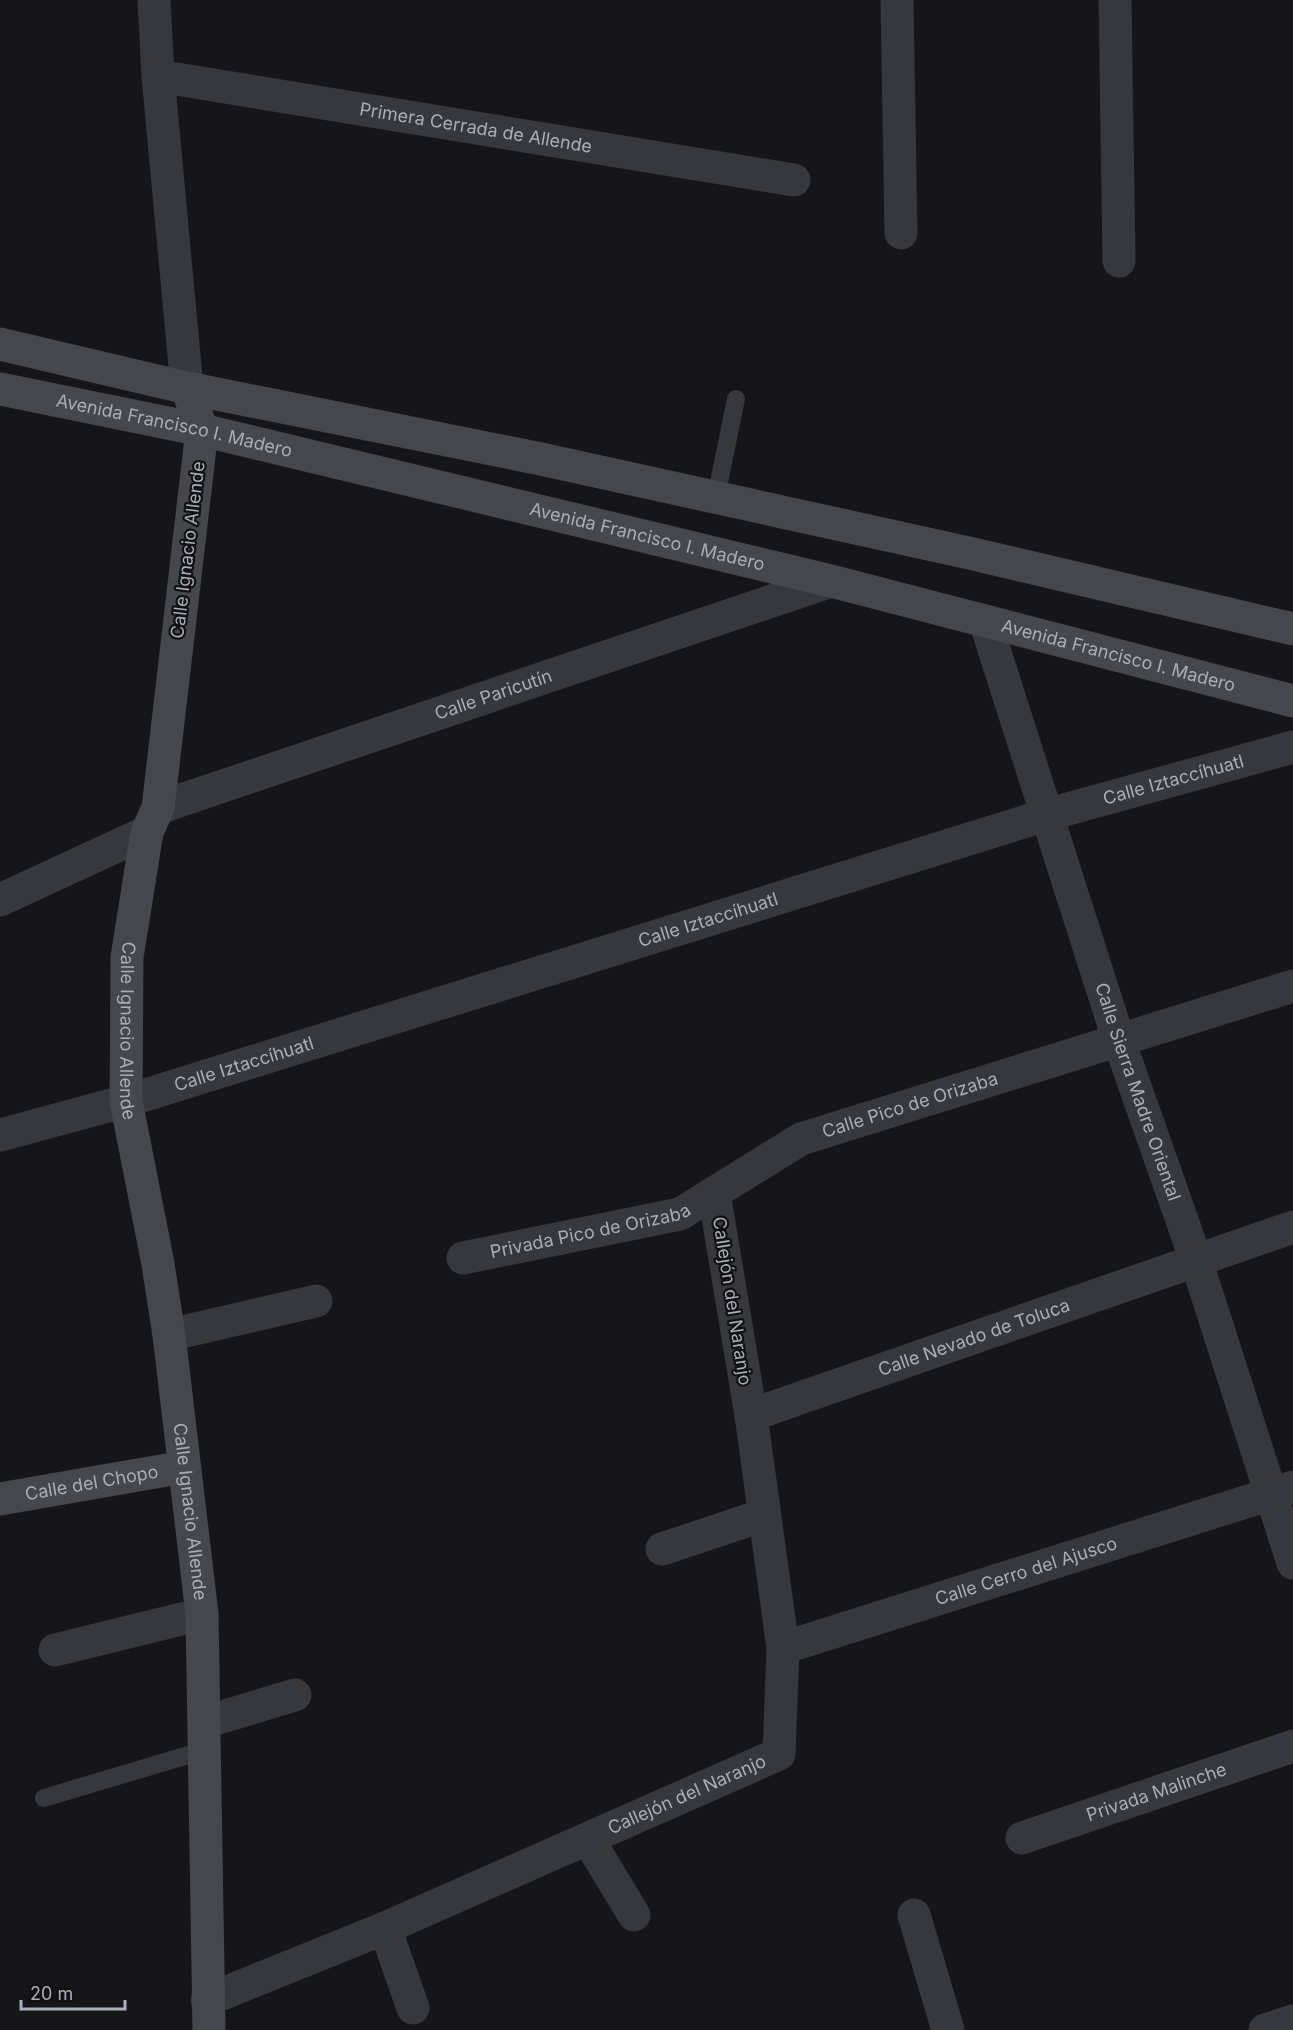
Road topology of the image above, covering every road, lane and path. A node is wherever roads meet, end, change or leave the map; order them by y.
1 (154, 0) edge
2 (897, 0) edge
3 (1114, 0) edge
4 (158, 76) junction
5 (794, 180) dead end
6 (901, 233) dead end
7 (1119, 261) dead end
8 (0, 344) edge
9 (187, 388) junction
10 (0, 389) edge
11 (736, 399) dead end
12 (202, 430) junction
13 (716, 497) junction
14 (831, 581) junction
15 (985, 621) junction
16 (1293, 629) edge
17 (1293, 701) edge
18 (1293, 747) edge
19 (1046, 815) junction
20 (152, 820) junction
21 (0, 900) edge
22 (1293, 986) edge
23 (1119, 1041) junction
24 (126, 1101) junction
25 (0, 1135) edge
26 (714, 1193) junction
27 (1293, 1227) edge
28 (463, 1258) dead end
29 (1196, 1260) junction
30 (316, 1301) dead end
31 (169, 1335) junction
32 (750, 1414) junction
33 (184, 1467) junction
34 (1282, 1490) edge
35 (0, 1499) edge
36 (764, 1515) junction
37 (662, 1549) dead end
38 (1293, 1563) edge
39 (202, 1614) junction
40 (783, 1648) junction
41 (55, 1650) dead end
42 (295, 1695) dead end
43 (205, 1736) junction
44 (1293, 1746) edge
45 (44, 1798) dead end
46 (1022, 1838) dead end
47 (588, 1839) junction
48 (634, 1915) dead end
49 (914, 1915) dead end
50 (385, 1928) junction
51 (413, 2008) dead end
52 (208, 2015) edge
53 (1293, 2022) edge
54 (948, 2030) edge
55 (1265, 2030) edge

1 - 4 street, Calle Ignacio Allende
2 - 6 street
3 - 7 street
4 - 5 street, Primera Cerrada de Allende
4 - 9 street, Calle Ignacio Allende
8 - 9 main road
9 - 12 main road, Calle Ignacio Allende
9 - 13 main road
10 - 12 main road, Avenida Francisco I. Madero
11 - 13 lane
12 - 14 main road, Avenida Francisco I. Madero
12 - 20 main road, Calle Ignacio Allende
13 - 16 main road
14 - 15 main road, Avenida Francisco I. Madero
14 - 20 street, Calle Paricutín
15 - 17 main road, Avenida Francisco I. Madero
15 - 19 street, Calle Sierra Madre Oriental
18 - 19 street, Calle Iztaccíhuatl
19 - 23 street, Calle Sierra Madre Oriental
19 - 24 street, Calle Iztaccíhuatl
20 - 21 street, Calle Paricutín
20 - 24 main road, Calle Ignacio Allende
22 - 23 street
23 - 26 street, Calle Pico de Orizaba
23 - 29 street, Calle Sierra Madre Oriental
24 - 25 street, Calle Iztaccíhuatl
24 - 31 main road, Calle Ignacio Allende
26 - 28 street, Privada Pico de Orizaba
26 - 32 street, Callejón del Naranjo
27 - 29 street, Calle Nevado de Toluca
29 - 32 street, Calle Nevado de Toluca
29 - 34 street, Calle Sierra Madre Oriental
30 - 31 street
31 - 33 main road, Calle Ignacio Allende
32 - 36 street, Callejón del Naranjo
33 - 35 main road, Calle del Chopo
33 - 39 main road, Calle Ignacio Allende
34 - 38 street, Calle Sierra Madre Oriental
34 - 40 street, Calle Cerro del Ajusco
36 - 37 street
36 - 40 street, Callejón del Naranjo
39 - 41 street
39 - 43 main road, Calle Ignacio Allende
40 - 47 street, Callejón del Naranjo
42 - 43 street
43 - 45 lane
43 - 52 main road, Calle Ignacio Allende
44 - 46 street, Privada Malinche
47 - 48 street
47 - 50 street, Callejón del Naranjo
49 - 54 street
50 - 51 street
50 - 52 street, Callejón del Naranjo
53 - 55 street

